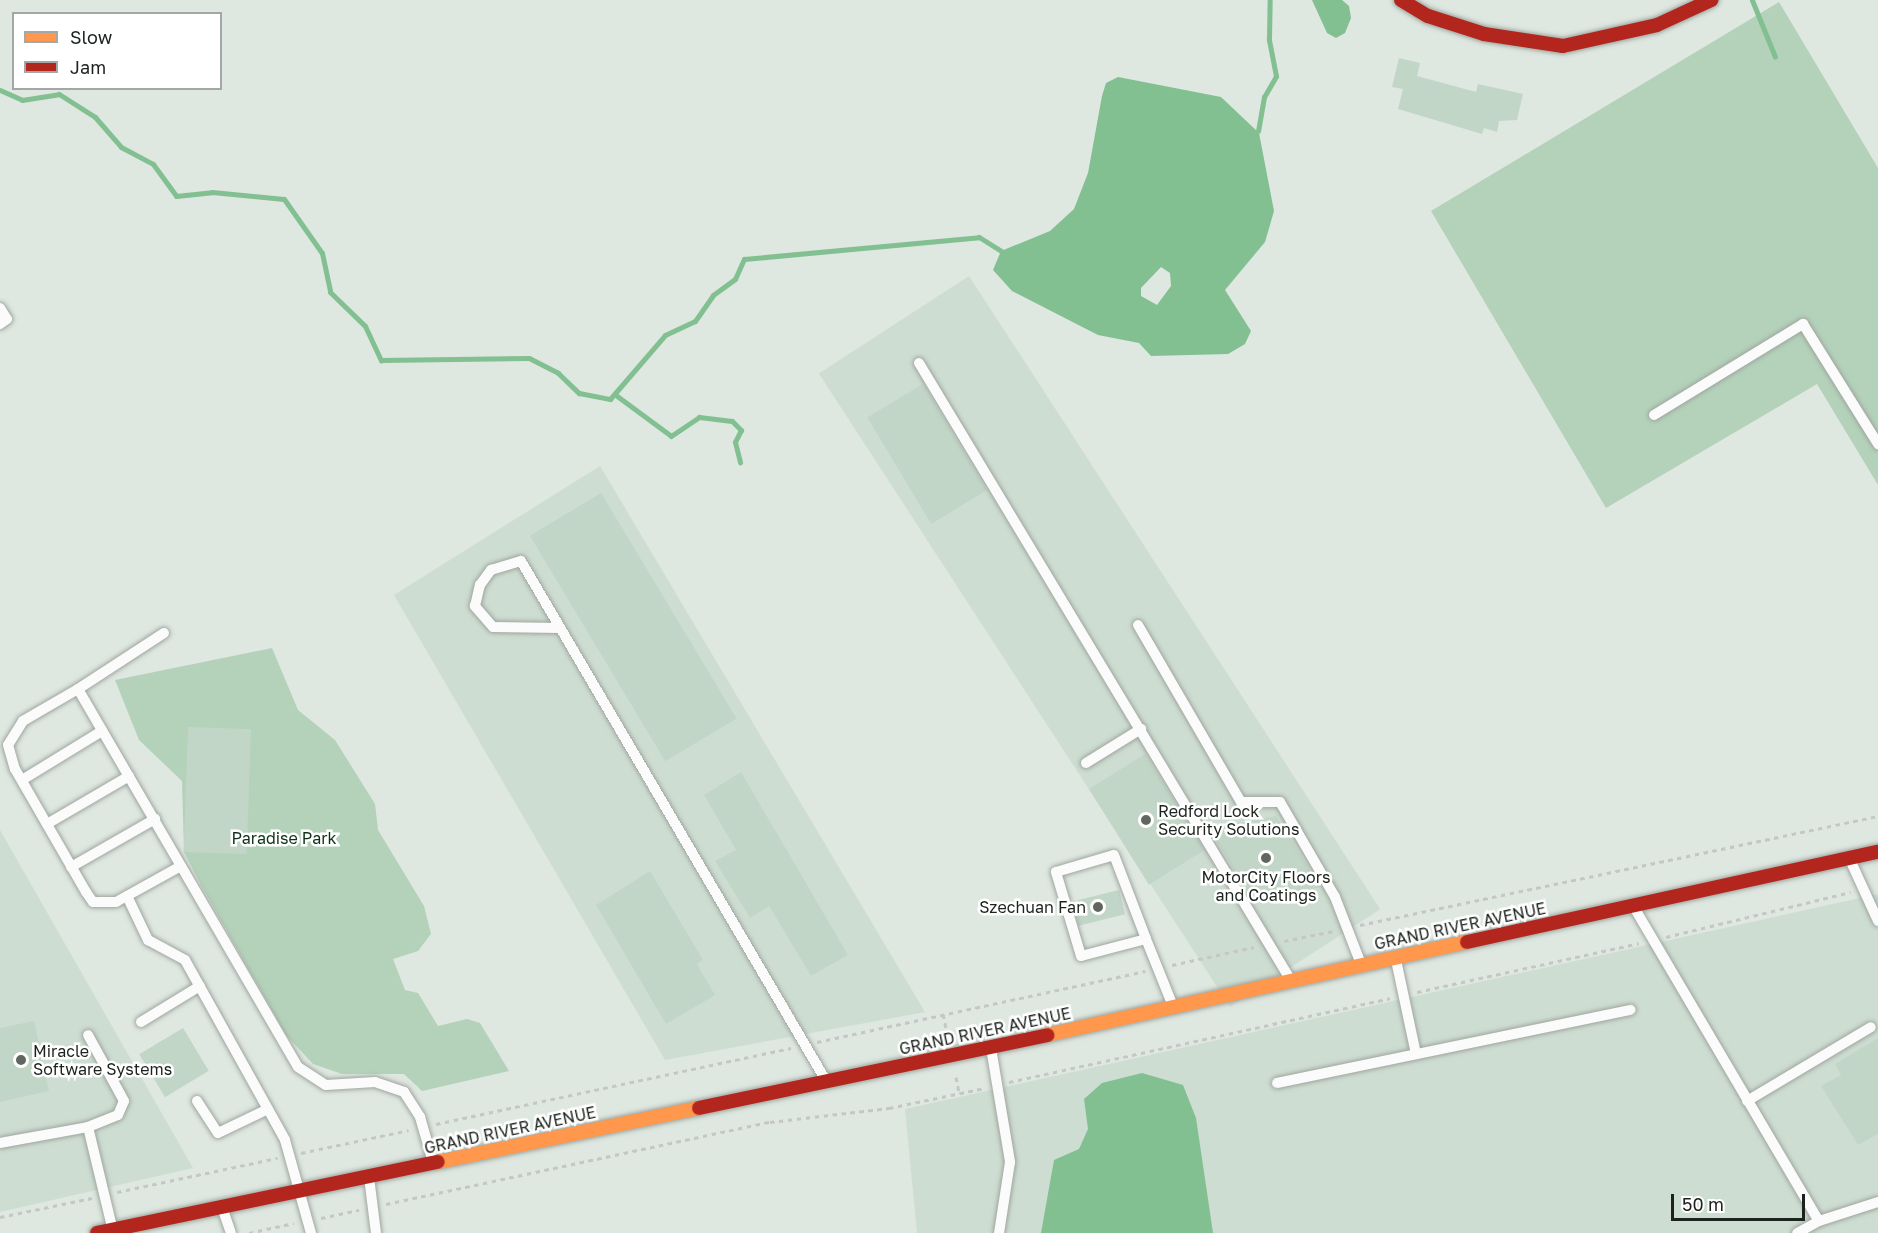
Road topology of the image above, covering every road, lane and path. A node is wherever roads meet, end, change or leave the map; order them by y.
1 (1401, 0) edge
2 (1711, 0) edge
3 (0, 308) edge
4 (0, 324) edge
5 (918, 363) dead end
6 (1654, 415) dead end
7 (1878, 444) edge
8 (1138, 625) dead end
9 (560, 628) junction
10 (164, 633) dead end
11 (78, 689) junction
12 (1141, 729) junction
13 (102, 731) junction
14 (1086, 763) dead end
15 (129, 776) junction
16 (22, 780) junction
17 (1878, 816) edge
18 (155, 819) junction
19 (46, 824) junction
20 (1878, 852) edge
21 (1849, 858) junction
22 (181, 866) junction
23 (71, 867) junction
24 (1864, 890) junction
25 (127, 896) junction
26 (1632, 905) junction
27 (1878, 921) edge
28 (1347, 928) junction
29 (1146, 939) junction
30 (1653, 940) junction
31 (1269, 944) junction
32 (1395, 957) junction
33 (1362, 964) junction
34 (1158, 968) junction
35 (1290, 980) junction
36 (200, 986) junction
37 (1403, 995) junction
38 (1173, 1006) junction
39 (1631, 1010) dead end
40 (141, 1022) dead end
41 (1871, 1027) dead end
42 (88, 1035) dead end
43 (805, 1044) junction
44 (991, 1047) junction
45 (1416, 1054) junction
46 (827, 1082) junction
47 (1277, 1083) dead end
48 (998, 1085) junction
49 (197, 1101) dead end
50 (1747, 1101) junction
51 (268, 1109) junction
52 (422, 1127) junction
53 (88, 1128) junction
54 (0, 1143) edge
55 (290, 1155) junction
56 (433, 1162) junction
57 (369, 1176) junction
58 (300, 1190) junction
59 (104, 1195) junction
60 (1878, 1202) edge
61 (373, 1206) junction
62 (222, 1207) junction
63 (0, 1217) edge
64 (308, 1221) junction
65 (1819, 1221) junction
66 (106, 1232) edge
67 (231, 1233) edge
68 (249, 1233) edge
69 (311, 1233) edge
70 (376, 1233) edge
71 (999, 1233) edge
72 (1797, 1233) edge

1 - 2 main road
3 - 4 lane
5 - 12 lane
6 - 7 lane
8 - 28 lane
9 - 9 lane
9 - 43 lane
10 - 11 lane
11 - 13 lane
11 - 16 lane
12 - 14 lane
12 - 31 lane
13 - 15 lane
13 - 16 lane
15 - 18 lane
15 - 19 lane
16 - 19 lane
17 - 28 path
18 - 22 lane
18 - 23 lane
19 - 23 lane
20 - 21 main road, GRAND RIVER AVENUE
21 - 24 lane
21 - 26 main road, GRAND RIVER AVENUE
22 - 25 lane
22 - 52 lane
23 - 25 lane
24 - 27 lane
24 - 30 path
25 - 36 lane
26 - 30 lane
26 - 32 main road, GRAND RIVER AVENUE
28 - 31 path
28 - 33 lane
29 - 29 lane
29 - 34 lane
30 - 37 path
30 - 50 lane
31 - 34 path
31 - 35 lane
32 - 33 main road, GRAND RIVER AVENUE
32 - 37 lane
33 - 35 main road, GRAND RIVER AVENUE
34 - 38 lane
34 - 43 path
35 - 38 main road, GRAND RIVER AVENUE
36 - 40 lane
36 - 51 lane
37 - 45 lane
37 - 48 path
38 - 44 main road, GRAND RIVER AVENUE
39 - 45 lane
41 - 50 lane
42 - 53 lane
43 - 46 lane
43 - 52 path
44 - 46 main road, GRAND RIVER AVENUE
44 - 48 lane
45 - 47 lane
46 - 56 main road, GRAND RIVER AVENUE
48 - 61 path
48 - 71 lane
49 - 51 lane
50 - 65 lane
51 - 55 lane
52 - 55 path
52 - 56 lane
53 - 54 lane
53 - 59 lane
55 - 58 lane
55 - 59 path
56 - 57 main road, GRAND RIVER AVENUE
57 - 58 main road, GRAND RIVER AVENUE
57 - 61 lane
58 - 62 main road, GRAND RIVER AVENUE
58 - 64 lane
59 - 63 path
59 - 66 lane
60 - 65 lane
61 - 64 path
61 - 70 lane
62 - 66 main road, GRAND RIVER AVENUE
62 - 67 lane
64 - 68 path
64 - 69 lane
65 - 72 lane

